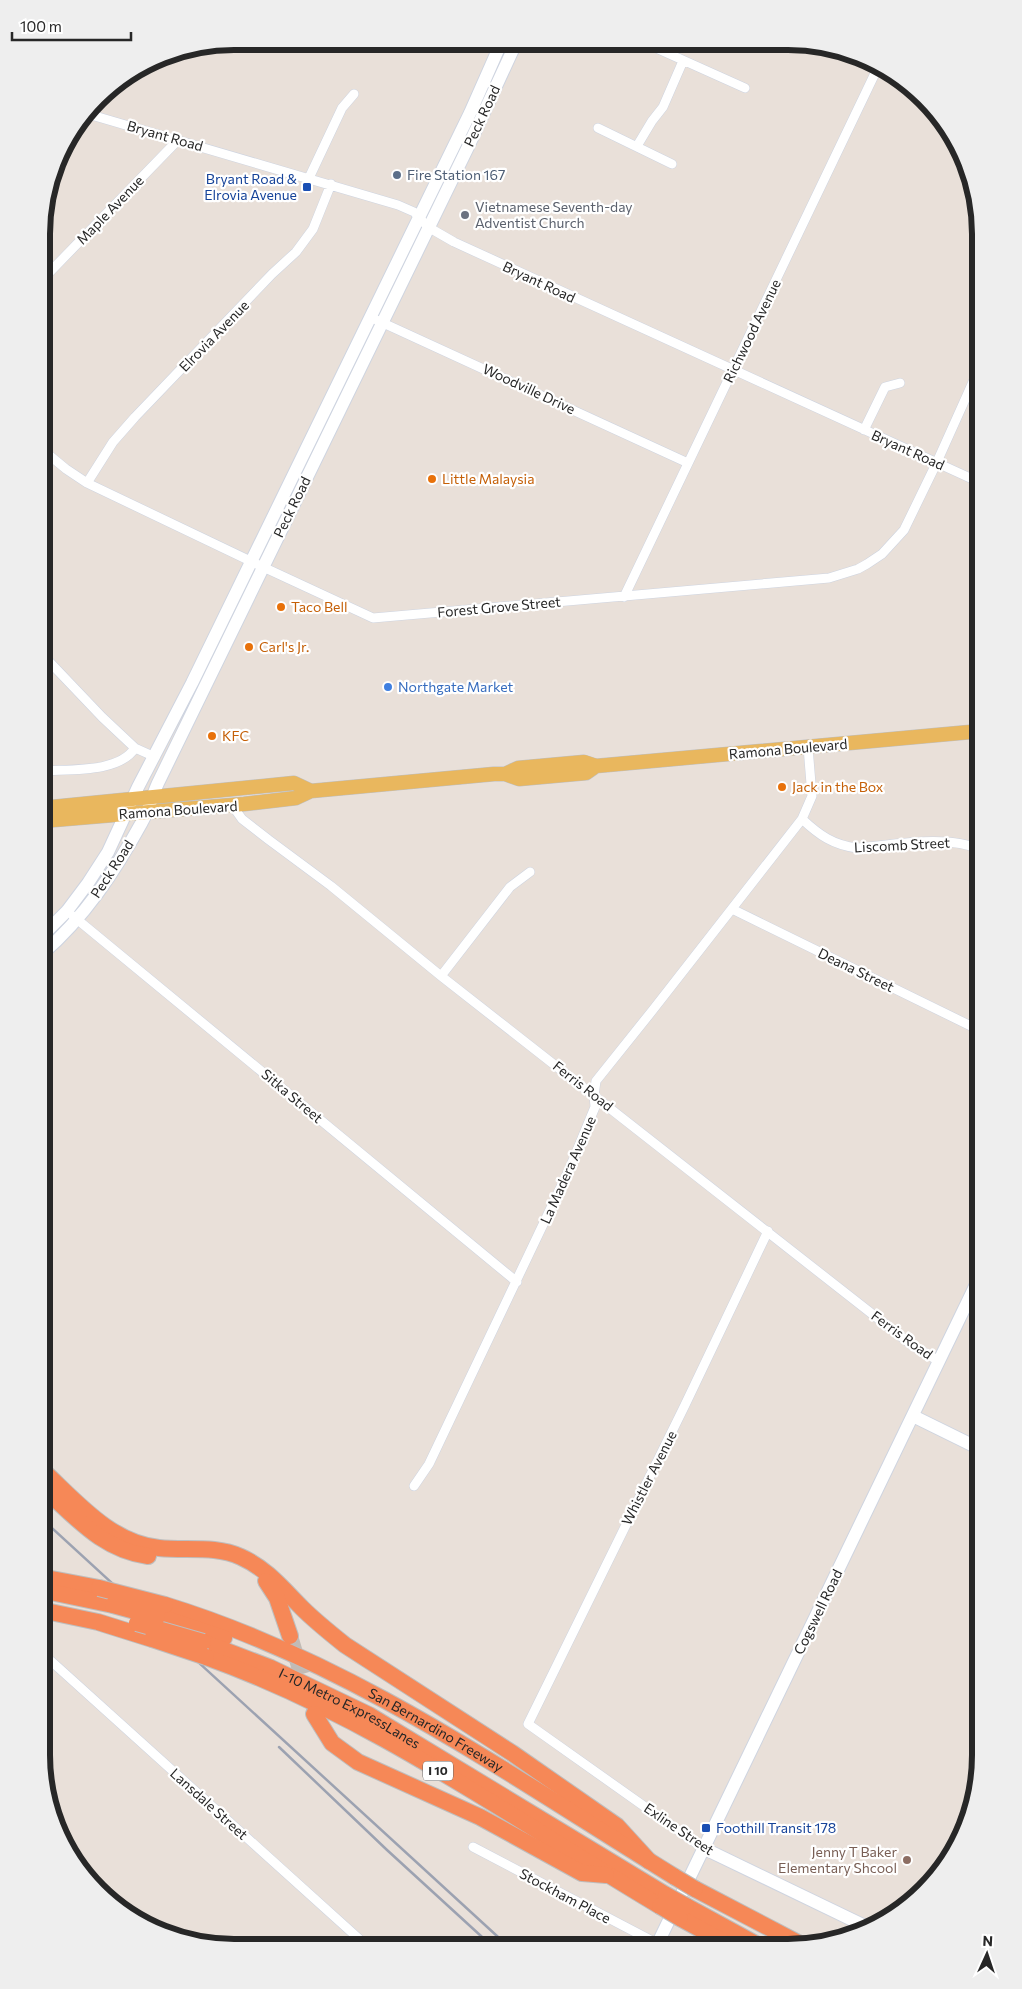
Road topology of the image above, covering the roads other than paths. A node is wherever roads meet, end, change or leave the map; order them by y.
1 (499, 50) edge
2 (513, 50) edge
3 (660, 50) edge
4 (683, 61) junction
5 (875, 73) edge
6 (745, 88) dead end
7 (354, 94) dead end
8 (94, 116) edge
9 (598, 128) dead end
10 (178, 140) junction
11 (637, 146) junction
12 (672, 164) dead end
13 (309, 178) junction
14 (331, 184) junction
15 (419, 217) junction
16 (428, 227) junction
17 (50, 273) edge
18 (370, 317) junction
19 (382, 323) junction
20 (734, 371) junction
21 (900, 383) dead end
22 (972, 384) edge
23 (315, 429) junction
24 (864, 430) junction
25 (328, 436) junction
26 (50, 456) edge
27 (937, 462) junction
28 (688, 463) junction
29 (972, 479) edge
30 (87, 483) junction
31 (251, 562) junction
32 (263, 568) junction
33 (624, 597) junction
34 (50, 662) edge
35 (192, 683) junction
36 (204, 689) junction
37 (972, 732) edge
38 (135, 748) junction
39 (808, 748) junction
40 (155, 757) junction
41 (50, 770) edge
42 (311, 790) junction
43 (152, 797) junction
44 (133, 799) junction
45 (232, 805) junction
46 (50, 807) edge
47 (146, 813) junction
48 (126, 814) junction
49 (802, 819) junction
50 (50, 820) edge
51 (972, 846) edge
52 (530, 872) dead end
53 (732, 909) junction
54 (67, 911) junction
55 (77, 920) junction
56 (50, 928) edge
57 (50, 946) edge
58 (441, 976) junction
59 (972, 1027) edge
60 (594, 1095) junction
61 (768, 1231) junction
62 (517, 1282) junction
63 (972, 1293) edge
64 (939, 1361) junction
65 (912, 1416) junction
66 (972, 1445) edge
67 (50, 1477) edge
68 (414, 1486) dead end
69 (50, 1493) edge
70 (50, 1579) edge
71 (50, 1592) edge
72 (50, 1604) edge
73 (50, 1612) edge
74 (164, 1612) junction
75 (290, 1636) tunnel mouth
76 (204, 1650) junction
77 (51, 1661) dead end
78 (314, 1714) dead end
79 (528, 1724) joint
80 (473, 1847) dead end
81 (703, 1848) junction
82 (649, 1861) junction
83 (610, 1876) junction
84 (663, 1900) junction
85 (683, 1912) junction
86 (860, 1924) edge
87 (360, 1939) edge
88 (644, 1939) edge
89 (660, 1939) edge
90 (722, 1939) edge
91 (743, 1939) edge
92 (791, 1939) edge

1 - 15 main road, Peck Road
2 - 16 main road, Peck Road
3 - 4 street
4 - 6 street
4 - 11 street
5 - 20 street, Richwood Avenue
7 - 13 street
8 - 10 street, Bryant Road
9 - 11 street
10 - 13 street, Bryant Road
10 - 17 street, Maple Avenue
11 - 12 street
13 - 14 street, Bryant Road
14 - 15 street, Bryant Road
14 - 30 street, Elrovia Avenue
15 - 16 street, Bryant Road
15 - 18 main road, Peck Road
16 - 19 main road, Peck Road
16 - 20 street, Bryant Road
18 - 19 street, Woodville Drive
18 - 23 main road, Peck Road
19 - 25 main road, Peck Road
19 - 28 street, Woodville Drive
20 - 24 street, Bryant Road
20 - 28 street, Richwood Avenue
21 - 24 street
22 - 27 street
23 - 25 main road
23 - 31 main road, Peck Road
24 - 27 street, Bryant Road
25 - 32 main road, Peck Road
26 - 30 street, Forest Grove Street
27 - 29 street, Bryant Road
27 - 33 street, Forest Grove Street
28 - 33 street, Richwood Avenue
30 - 31 street, Forest Grove Street
31 - 32 street, Forest Grove Street
31 - 35 main road, Peck Road
32 - 33 street, Forest Grove Street
32 - 36 main road, Peck Road
34 - 38 street
35 - 36 main road
35 - 40 main road, Peck Road
36 - 43 main road, Peck Road
37 - 39 main road, Ramona Boulevard
38 - 40 street
38 - 41 street
39 - 42 main road, Ramona Boulevard
39 - 49 street, La Madera Avenue
40 - 44 main road, Peck Road
42 - 43 main road, Ramona Boulevard
42 - 45 main road, Ramona Boulevard
43 - 44 main road, Ramona Boulevard
43 - 47 main road, Peck Road
44 - 46 main road, Ramona Boulevard
44 - 48 main road, Peck Road
45 - 47 main road, Ramona Boulevard
45 - 58 street, Ferris Road
47 - 48 main road, Ramona Boulevard
47 - 55 main road, Peck Road
48 - 50 main road, Ramona Boulevard
48 - 54 main road, Peck Road
49 - 51 street, Liscomb Street
49 - 53 street, La Madera Avenue
52 - 58 street
53 - 59 street, Deana Street
53 - 60 street, La Madera Avenue
54 - 55 street, Sitka Street
54 - 56 main road, Peck Road
55 - 57 main road, Peck Road
55 - 62 street, Sitka Street
58 - 60 street, Ferris Road
60 - 61 street, Ferris Road
60 - 62 street, La Madera Avenue
61 - 64 street, Ferris Road
61 - 79 street, Whistler Avenue
62 - 68 street, La Madera Avenue
63 - 64 main road, Cogswell Road
64 - 65 main road, Cogswell Road
65 - 66 main road
65 - 81 main road, Cogswell Road
67 - 82 highway
69 - 75 highway
70 - 74 highway, San Bernardino Freeway / I 10, bridge
71 - 74 highway, bridge
72 - 76 highway, I-10 Metro ExpressLanes, bridge
73 - 76 highway, I 10, bridge
74 - 82 highway, San Bernardino Freeway / I 10
76 - 83 highway, I 10
76 - 84 highway, I-10 Metro ExpressLanes
77 - 87 street, Lansdale Street
78 - 83 highway
79 - 81 street, Exline Street
80 - 88 street, Stockham Place
81 - 86 main road, Exline Street
81 - 89 main road, Cogswell Road
82 - 92 highway, San Bernardino Freeway / I 10, bridge
83 - 84 highway, I 10
84 - 85 highway, I 10, bridge
85 - 90 highway, I 10
85 - 91 highway

